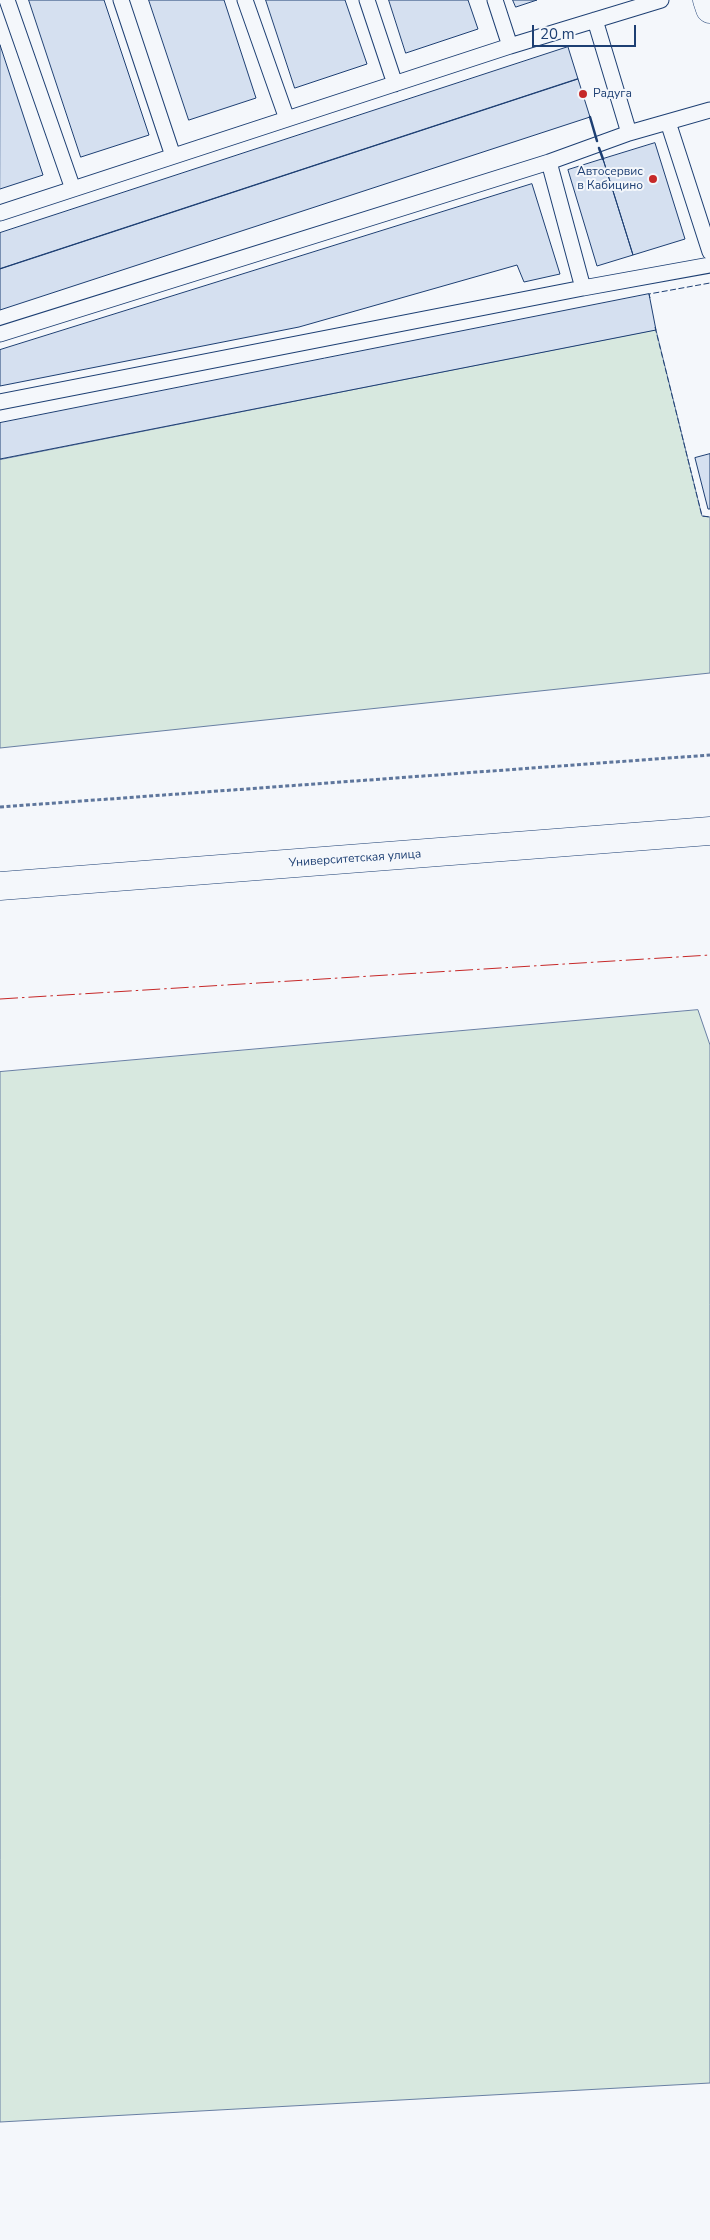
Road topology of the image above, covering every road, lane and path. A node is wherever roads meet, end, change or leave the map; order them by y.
1 (7, 0) edge
2 (121, 0) edge
3 (245, 0) edge
4 (367, 0) edge
5 (495, 0) edge
6 (661, 0) edge
7 (707, 0) edge
8 (710, 8) edge
9 (595, 20) junction
10 (510, 46) junction
11 (395, 84) junction
12 (710, 110) edge
13 (287, 119) junction
14 (668, 122) junction
15 (629, 133) junction
16 (174, 156) junction
17 (549, 162) junction
18 (72, 189) junction
19 (0, 212) edge
20 (710, 252) edge
21 (710, 265) edge
22 (583, 288) junction
23 (0, 334) edge
24 (0, 402) edge
25 (710, 755) edge
26 (0, 807) edge
27 (710, 831) edge
28 (0, 886) edge

1 - 18 lane
2 - 16 lane
3 - 13 lane
4 - 11 lane
5 - 10 lane
6 - 9 lane
7 - 8 street
9 - 10 lane
9 - 15 lane
10 - 11 lane
11 - 13 lane
12 - 14 lane
13 - 16 lane
14 - 15 lane
14 - 20 lane
15 - 17 lane
16 - 18 lane
17 - 22 lane
17 - 23 lane
18 - 19 lane
21 - 22 lane
22 - 24 lane
25 - 26 path
27 - 28 street, Университетская улица

